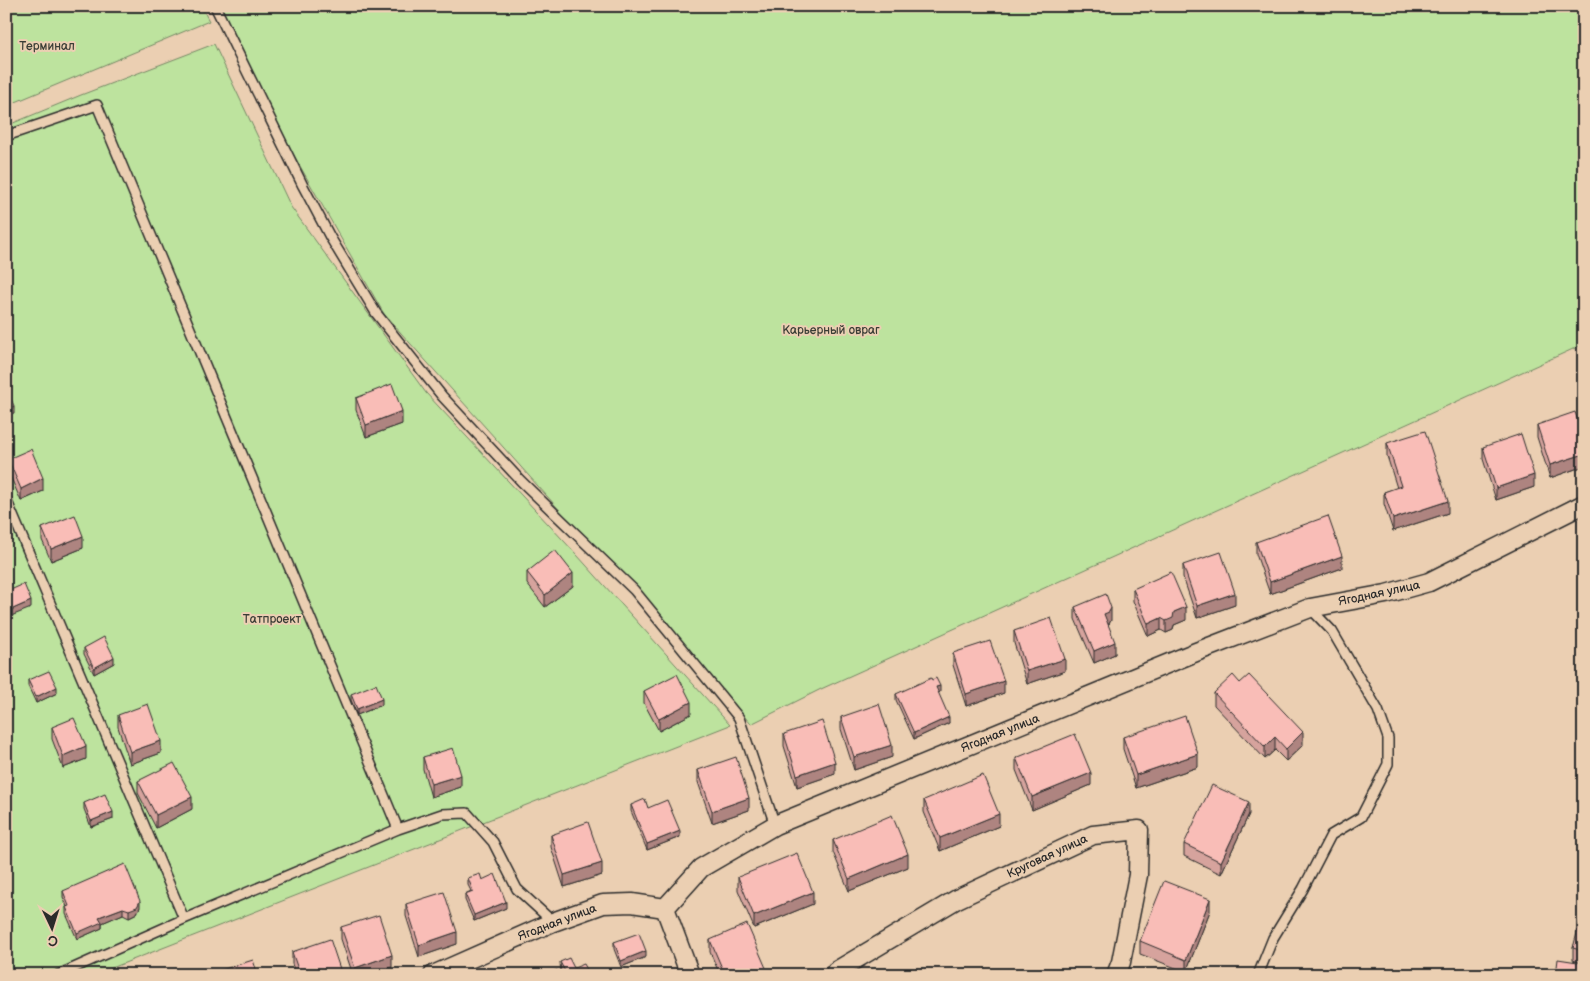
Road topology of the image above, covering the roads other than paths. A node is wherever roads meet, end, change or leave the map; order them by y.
1 (214, 6) edge
2 (6, 136) edge
3 (6, 499) edge
4 (1584, 504) edge
5 (1310, 608) junction
6 (775, 825) junction
7 (398, 829) junction
8 (665, 908) junction
9 (184, 919) junction
10 (553, 922) junction
11 (58, 975) edge
12 (433, 975) edge
13 (690, 975) edge
14 (834, 975) edge
15 (1116, 975) edge
16 (1258, 975) edge

1 - 6 lane
2 - 7 lane
3 - 9 lane
4 - 5 street, Ягодная улица
5 - 6 street, Ягодная улица
5 - 16 lane
6 - 8 street, Ягодная улица
7 - 9 lane
7 - 10 lane
8 - 10 street, Ягодная улица
8 - 13 street
9 - 11 lane
10 - 12 street, Ягодная улица
14 - 15 street, Круговая улица

